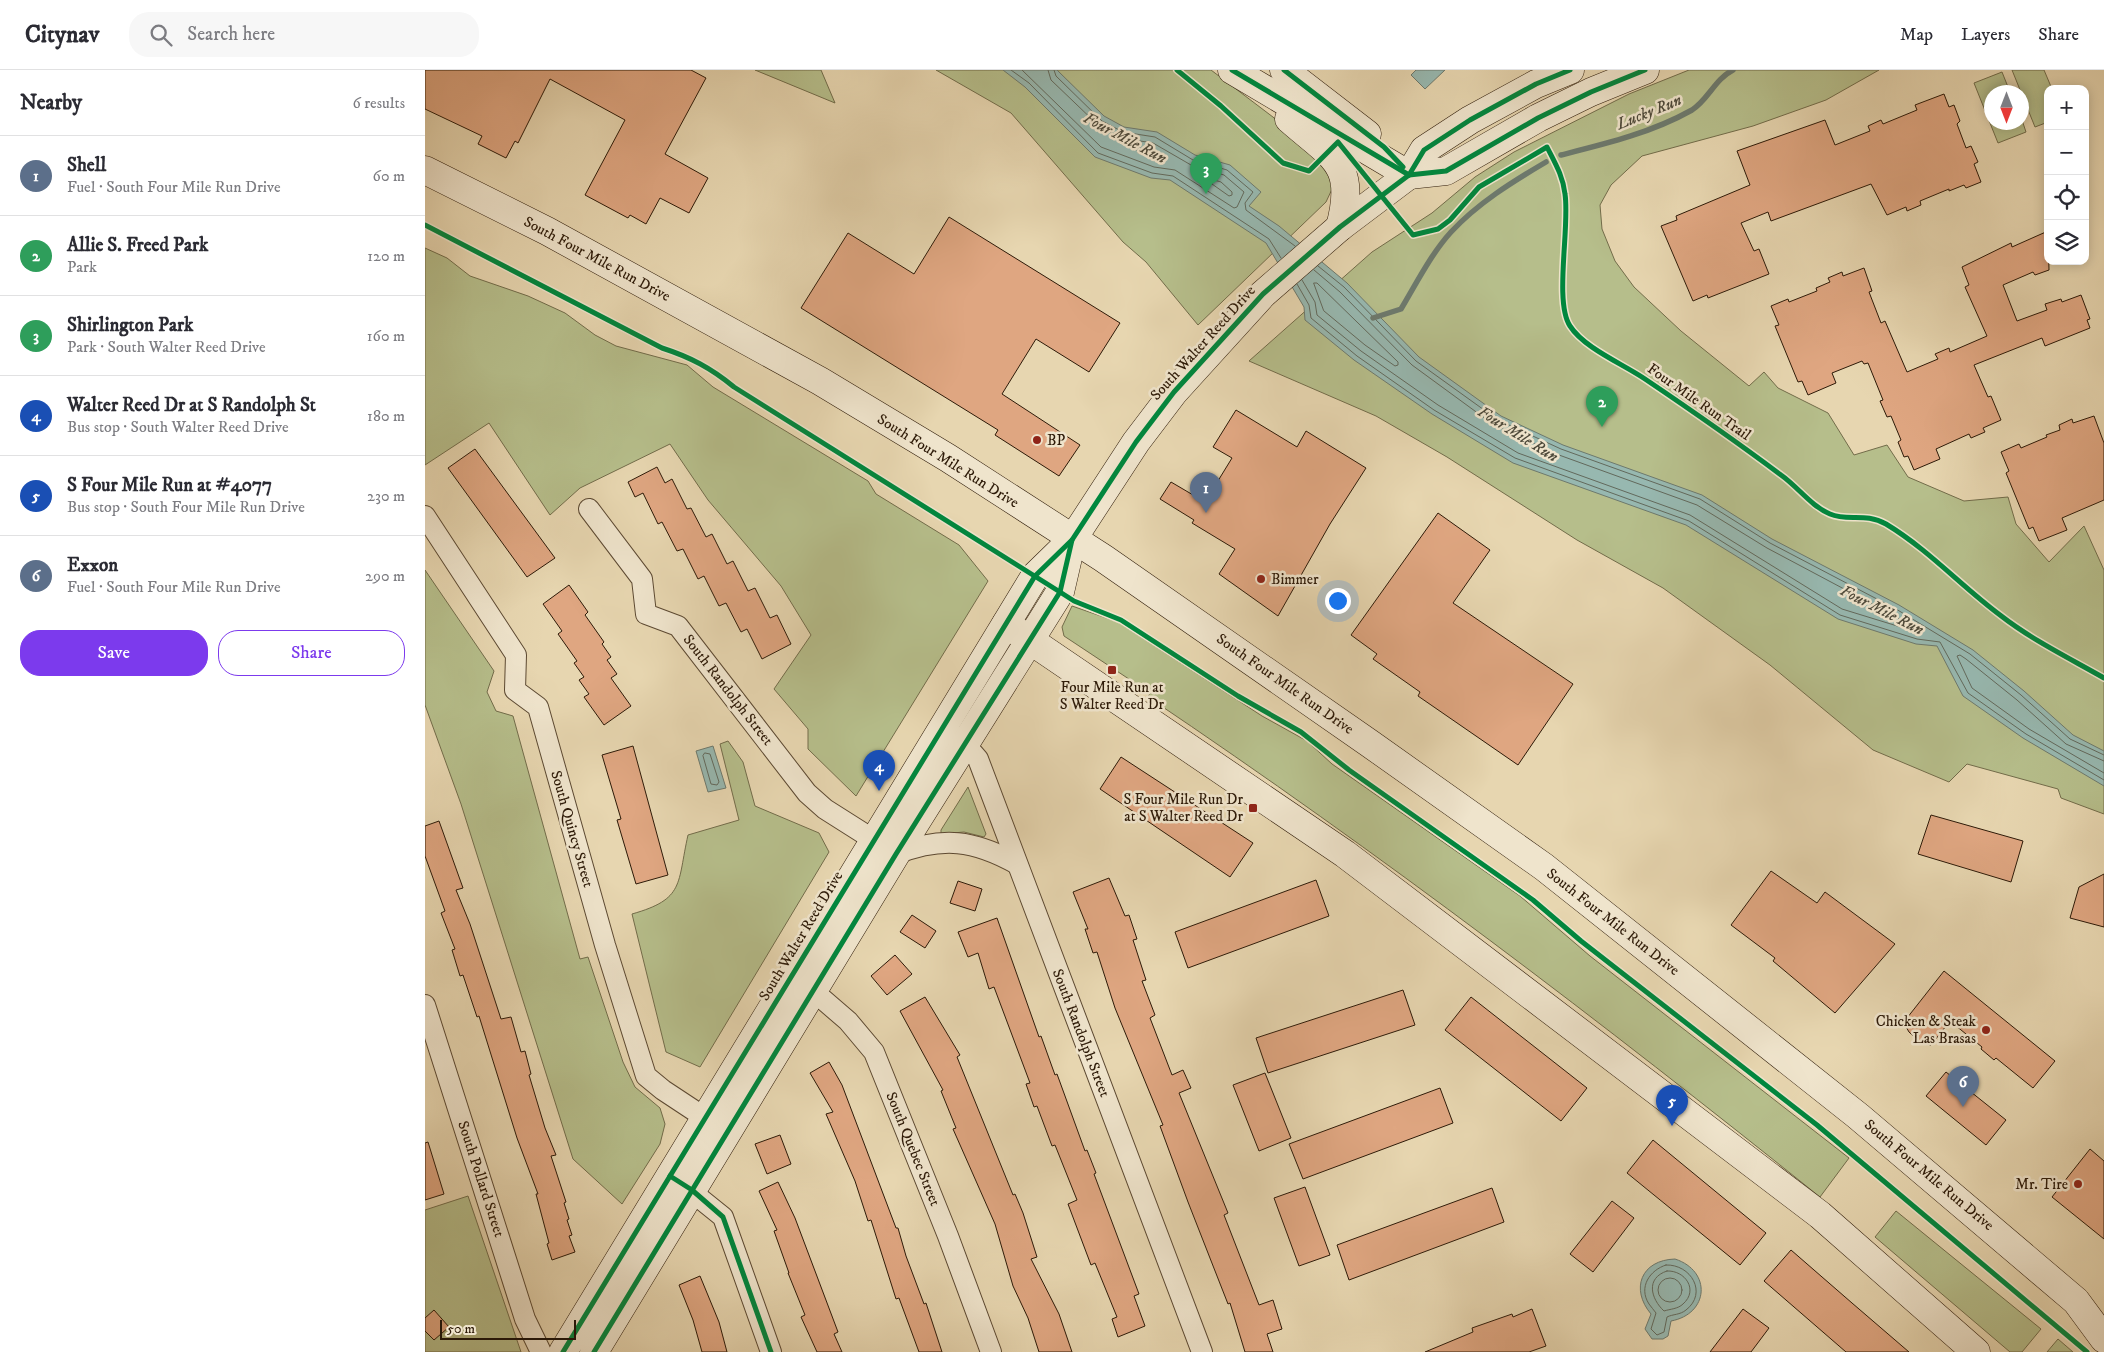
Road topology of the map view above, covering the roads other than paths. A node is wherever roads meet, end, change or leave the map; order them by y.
1 (1283, 70) edge
2 (1570, 70) edge
3 (1645, 70) edge
4 (1233, 71) edge
5 (425, 170) edge
6 (1409, 175) junction
7 (1343, 224) junction
8 (589, 509) dead end
9 (425, 516) edge
10 (1072, 540) junction
11 (1006, 624) junction
12 (1031, 640) junction
13 (942, 728) junction
14 (965, 744) junction
15 (885, 847) junction
16 (1017, 864) junction
17 (793, 974) junction
18 (814, 992) junction
19 (425, 1005) edge
20 (706, 1118) junction
21 (728, 1133) junction
22 (681, 1183) junction
23 (2076, 1301) junction
24 (2104, 1311) edge
25 (2104, 1339) edge
26 (541, 1352) edge
27 (563, 1352) edge
28 (594, 1352) edge
29 (771, 1352) edge
30 (991, 1352) edge
31 (1202, 1352) edge
32 (1976, 1352) edge

1 - 6 main road
2 - 6 main road, South Walter Reed Drive
3 - 6 main road
4 - 6 main road
4 - 7 main road
5 - 10 main road, South Four Mile Run Drive
6 - 7 main road, South Walter Reed Drive
7 - 10 main road, South Walter Reed Drive
8 - 15 street, South Randolph Street
9 - 20 street, South Quincy Street
10 - 11 main road, South Walter Reed Drive
10 - 12 main road, South Walter Reed Drive
10 - 23 main road, South Four Mile Run Drive
11 - 12 main road
11 - 13 main road, South Walter Reed Drive
12 - 14 main road, South Walter Reed Drive
12 - 32 main road
13 - 14 street, South Randolph Street
13 - 15 main road, South Walter Reed Drive
14 - 15 main road, South Walter Reed Drive
14 - 16 street, South Randolph Street
15 - 16 street
15 - 17 main road, South Walter Reed Drive
15 - 18 main road, South Walter Reed Drive
16 - 31 street, South Randolph Street
17 - 18 street, South Quebec Street
17 - 20 main road, South Walter Reed Drive
18 - 21 main road, South Walter Reed Drive
18 - 30 street, South Quebec Street
19 - 26 street, South Pollard Street
20 - 21 street, South Quincy Street
20 - 22 main road, South Walter Reed Drive
21 - 22 main road, South Walter Reed Drive
22 - 27 main road, South Walter Reed Drive
22 - 28 main road, South Walter Reed Drive
22 - 29 street
23 - 24 main road, South Four Mile Run Drive
23 - 25 main road, South Four Mile Run Drive

